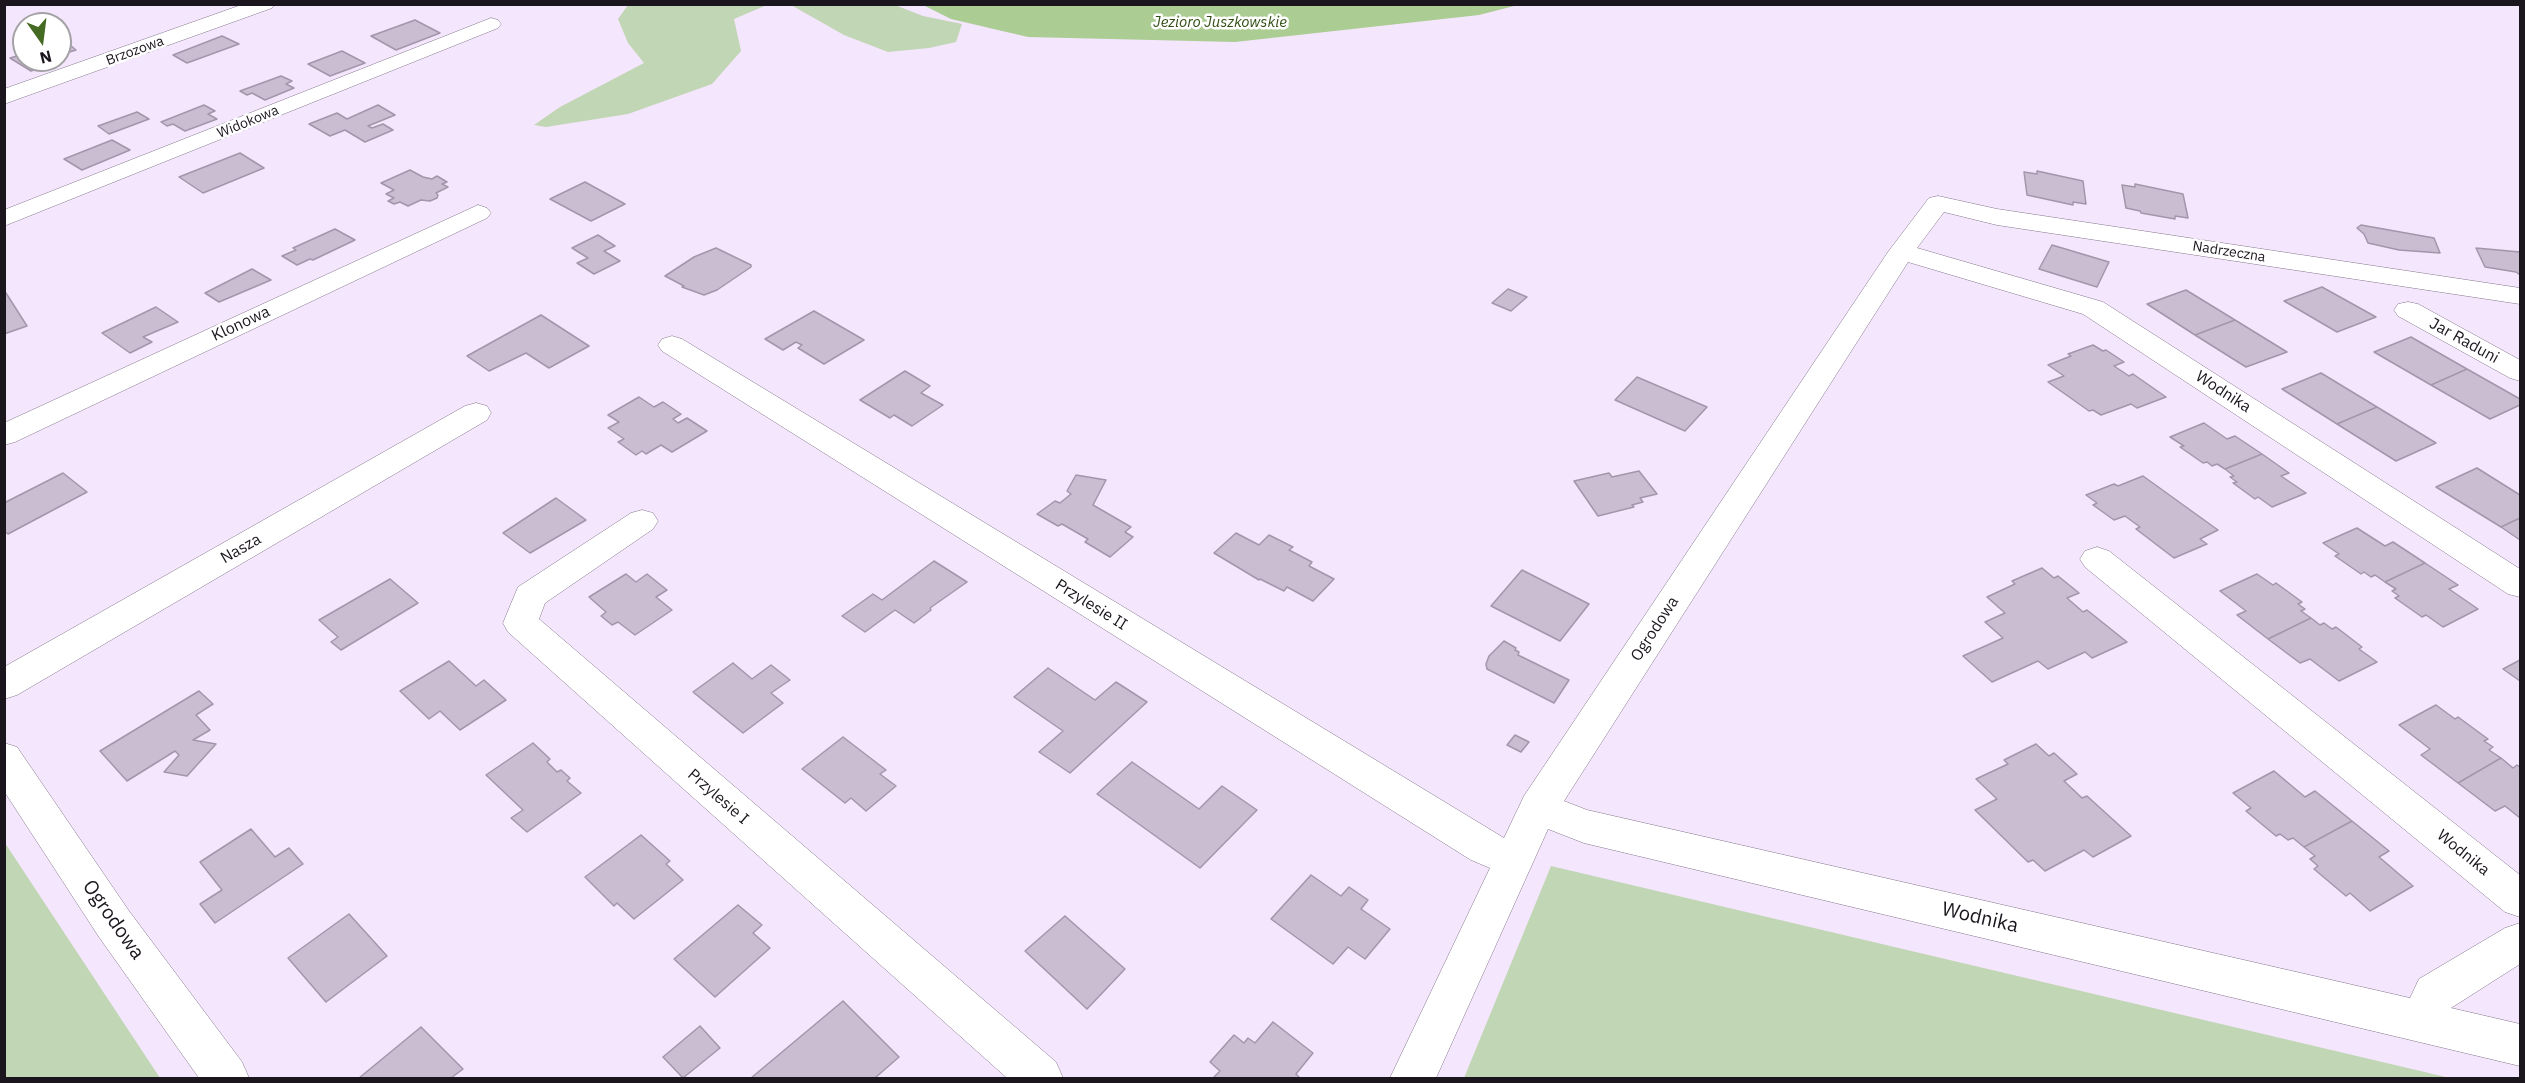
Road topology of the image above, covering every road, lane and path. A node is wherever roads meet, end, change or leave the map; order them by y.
1 (265, 4) edge
2 (491, 24) dead end
3 (4, 97) edge
4 (1938, 203) joint
5 (478, 213) dead end
6 (4, 219) edge
7 (1901, 252) junction
8 (2520, 296) edge
9 (2408, 310) dead end
10 (672, 345) dead end
11 (2520, 372) edge
12 (476, 413) dead end
13 (4, 435) edge
14 (642, 521) dead end
15 (2097, 559) dead end
16 (2520, 585) edge
17 (4, 685) edge
18 (4, 759) edge
19 (1538, 808) junction
20 (1514, 859) junction
21 (2520, 899) edge
22 (2520, 942) edge
23 (2424, 1021) junction
24 (2520, 1045) edge
25 (226, 1078) edge
26 (1040, 1078) edge
27 (1413, 1078) edge

1 - 3 street, Brzozowa
2 - 6 street, Widokowa
4 - 7 street, Ogrodowa
4 - 8 street, Nadrzeczna
5 - 13 street, Klonowa
7 - 16 street, Wodnika
7 - 19 street, Ogrodowa
9 - 11 street, Jar Raduni
10 - 20 street, Przylesie II
12 - 17 street, Nasza
14 - 26 street, Przylesie I
15 - 21 street, Wodnika
18 - 25 street, Ogrodowa
19 - 20 street, Ogrodowa
19 - 23 street, Wodnika
20 - 27 street, Ogrodowa
22 - 23 street
23 - 24 street, Wodnika

